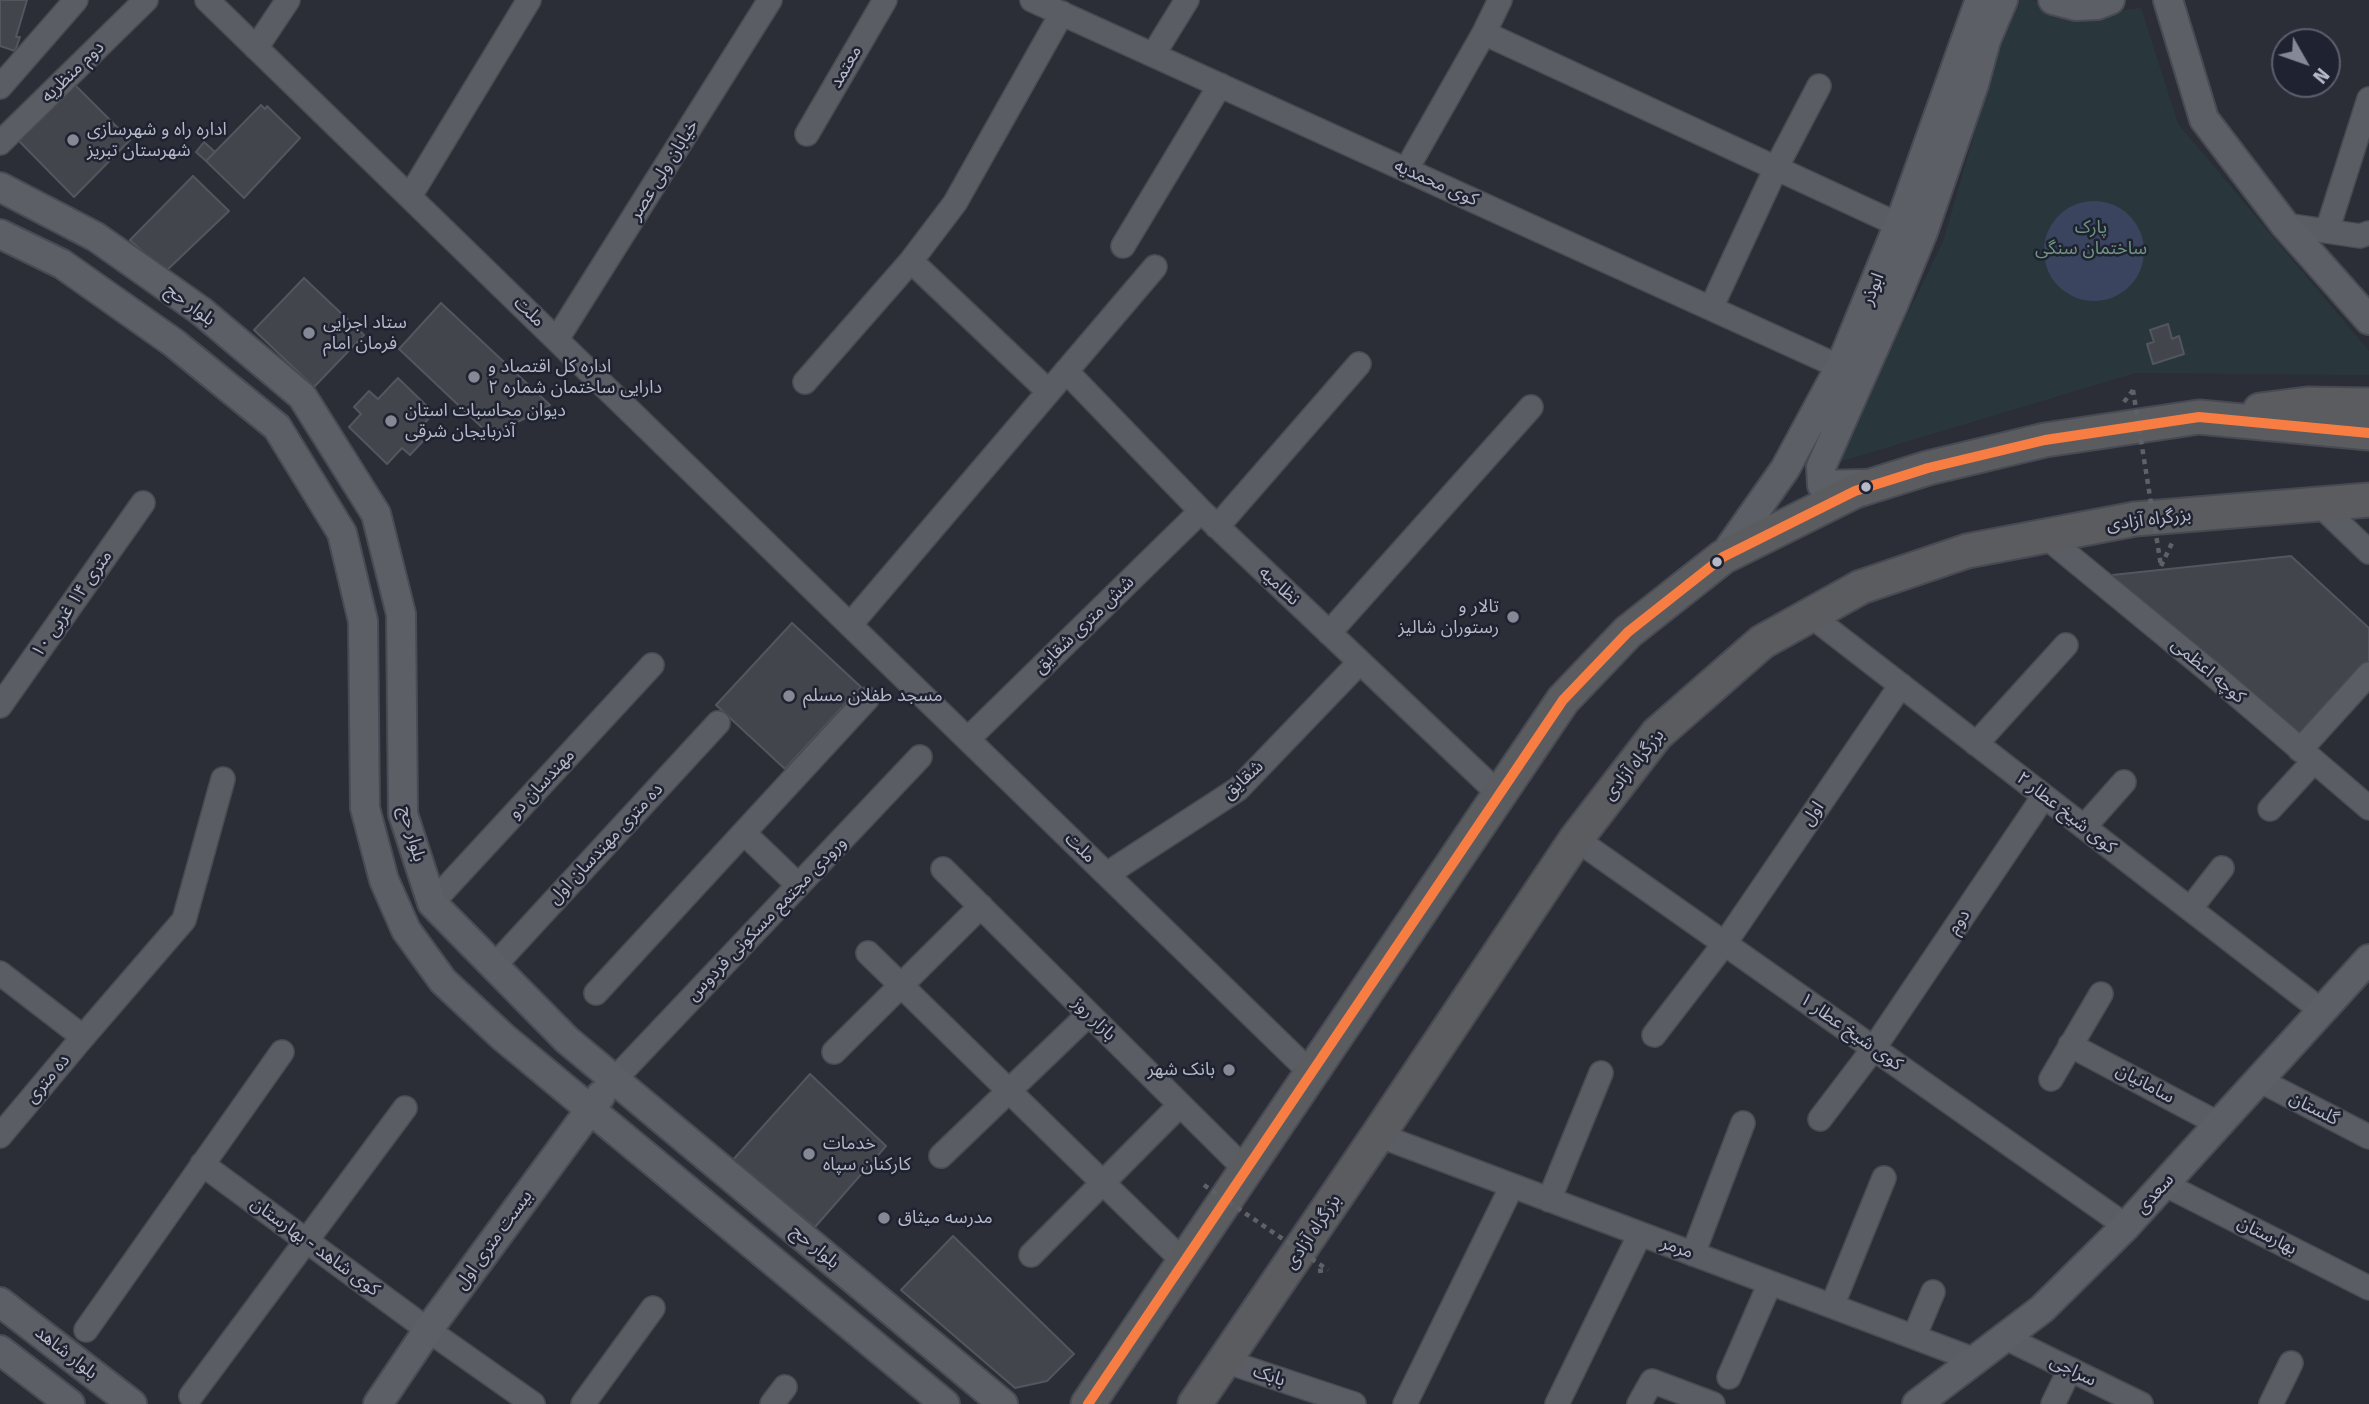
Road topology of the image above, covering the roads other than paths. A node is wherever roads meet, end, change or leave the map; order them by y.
1 (76, 0) edge
2 (146, 0) edge
3 (207, 0) edge
4 (288, 0) edge
5 (529, 0) edge
6 (770, 0) edge
7 (885, 0) edge
8 (1032, 0) edge
9 (1187, 0) edge
10 (1500, 0) edge
11 (1980, 0) edge
12 (2003, 0) edge
13 (2053, 0) edge
14 (2110, 0) edge
15 (2168, 0) edge
16 (1062, 13) junction
17 (1484, 33) junction
18 (256, 48) junction
19 (1153, 55) junction
20 (1220, 85) junction
21 (1819, 86) dead end
22 (0, 87) edge
23 (2369, 99) edge
24 (807, 134) dead end
25 (0, 143) edge
26 (1776, 168) junction
27 (1406, 170) junction
28 (0, 187) edge
29 (410, 196) junction
30 (1899, 225) junction
31 (2285, 225) junction
32 (2327, 231) junction
33 (2369, 233) edge
34 (0, 234) edge
35 (1123, 246) dead end
36 (911, 261) junction
37 (1156, 267) dead end
38 (1711, 308) junction
39 (2369, 320) edge
40 (557, 339) junction
41 (1359, 364) dead end
42 (1066, 371) junction
43 (1851, 372) junction
44 (805, 382) dead end
45 (1048, 391) junction
46 (2369, 405) edge
47 (1531, 407) dead end
48 (2199, 417) junction
49 (2369, 433) edge
50 (330, 440) junction
51 (297, 460) junction
52 (1879, 484) junction
53 (2369, 500) edge
54 (144, 503) dead end
55 (2327, 503) junction
56 (2369, 507) edge
57 (1209, 519) junction
58 (2045, 536) junction
59 (2369, 552) edge
60 (1723, 557) junction
61 (1810, 615) junction
62 (850, 625) junction
63 (1329, 633) junction
64 (2066, 645) dead end
65 (1360, 662) junction
66 (652, 665) dead end
67 (2369, 674) edge
68 (1901, 685) junction
69 (867, 699) dead end
70 (0, 706) edge
71 (718, 723) dead end
72 (968, 739) junction
73 (1976, 744) junction
74 (2307, 755) junction
75 (920, 757) dead end
76 (222, 779) dead end
77 (2124, 782) dead end
78 (1499, 794) junction
79 (2044, 796) junction
80 (2369, 808) edge
81 (2270, 809) dead end
82 (2084, 827) junction
83 (744, 832) junction
84 (1576, 839) junction
85 (2222, 868) dead end
86 (943, 869) dead end
87 (1107, 874) junction
88 (799, 886) junction
89 (432, 903) junction
90 (981, 906) junction
91 (2190, 909) junction
92 (1725, 943) junction
93 (868, 953) dead end
94 (2369, 959) edge
95 (494, 966) junction
96 (0, 973) edge
97 (901, 985) junction
98 (596, 993) dead end
99 (2101, 994) dead end
100 (2322, 1011) junction
101 (1089, 1014) junction
102 (1654, 1035) dead end
103 (83, 1037) junction
104 (2070, 1045) junction
105 (1874, 1048) junction
106 (282, 1052) dead end
107 (834, 1052) dead end
108 (1310, 1072) junction
109 (1601, 1073) dead end
110 (2051, 1079) dead end
111 (614, 1080) junction
112 (2259, 1080) junction
113 (1010, 1091) junction
114 (1180, 1105) junction
115 (405, 1108) dead end
116 (589, 1109) junction
117 (1820, 1119) dead end
118 (1743, 1123) dead end
119 (2219, 1124) junction
120 (1378, 1135) junction
121 (0, 1136) edge
122 (2369, 1137) edge
123 (941, 1156) dead end
124 (202, 1164) junction
125 (1245, 1170) junction
126 (1884, 1178) dead end
127 (1103, 1183) junction
128 (2164, 1184) junction
129 (1512, 1186) junction
130 (1549, 1200) junction
131 (2126, 1226) junction
132 (1640, 1234) junction
133 (306, 1241) junction
134 (1693, 1254) junction
135 (1031, 1255) dead end
136 (1184, 1261) junction
137 (1770, 1283) junction
138 (2369, 1288) edge
139 (1933, 1292) dead end
140 (0, 1302) edge
141 (1832, 1306) junction
142 (653, 1308) dead end
143 (86, 1330) dead end
144 (428, 1331) junction
145 (1914, 1337) junction
146 (2004, 1337) junction
147 (0, 1350) edge
148 (1975, 1360) junction
149 (1225, 1361) junction
150 (2291, 1363) dead end
151 (2070, 1369) junction
152 (1729, 1377) dead end
153 (191, 1396) dead end
154 (70, 1404) edge
155 (132, 1404) edge
156 (378, 1404) edge
157 (533, 1404) edge
158 (583, 1404) edge
159 (945, 1404) edge
160 (1003, 1404) edge
161 (1088, 1404) edge
162 (1195, 1404) edge
163 (1354, 1404) edge
164 (1405, 1404) edge
165 (1558, 1404) edge
166 (1639, 1404) edge
167 (1713, 1404) edge
168 (1917, 1404) edge
169 (2053, 1404) edge
170 (2141, 1404) edge
171 (2271, 1404) edge

1 - 22 street
2 - 25 street, دوم منظریه
3 - 18 street, ملت
4 - 18 street
5 - 29 street
6 - 40 street, خیابان ولی عصر
7 - 24 street, معتمد
8 - 16 street, کوی محمدیه
9 - 19 street
10 - 17 street
11 - 30 main road, ابوذر
12 - 43 main road, ابوذر
13 - 14 main road
15 - 31 main road
16 - 19 street, کوی محمدیه
16 - 36 street
17 - 26 street
17 - 27 street
18 - 29 street, ملت
19 - 20 street, کوی محمدیه
20 - 27 street, کوی محمدیه
20 - 35 street
21 - 26 street
23 - 32 street
26 - 30 street
26 - 38 street
27 - 38 street, کوی محمدیه
28 - 50 main road, بلوار حج
29 - 40 street, ملت
30 - 43 main road, ابوذر
31 - 32 street
31 - 39 main road
32 - 33 street
34 - 51 main road
36 - 44 street
36 - 45 street
37 - 42 street
38 - 43 street, کوی محمدیه
40 - 62 street, ملت
41 - 57 street, شش متری شقایق
42 - 45 street
42 - 57 street, نظامیه
43 - 52 main road, ابوذر
43 - 60 main road, ابوذر
45 - 62 street
46 - 48 highway
47 - 63 street
48 - 49 highway
48 - 52 highway
50 - 51 main road
50 - 89 main road, بلوار حج
51 - 116 main road
52 - 60 highway
53 - 55 highway, بزرگراه آزادی
54 - 70 street, ۱۰ متری ۱۴ غربی
55 - 56 highway, بزرگراه آزادی
55 - 58 highway, بزرگراه آزادی
55 - 59 street
57 - 63 street, نظامیه
57 - 72 street, شش متری شقایق
58 - 61 highway, بزرگراه آزادی
58 - 74 street, کوچه اعظمی
60 - 78 highway
61 - 68 street, کوی شیخ عطار ۲
61 - 84 highway, بزرگراه آزادی
62 - 72 street, ملت
63 - 65 street, نظامیه
64 - 73 street
65 - 78 street, نظامیه
65 - 87 street, شقایق
66 - 89 street, مهندسان دو
67 - 74 street
68 - 73 street, کوی شیخ عطار ۲
68 - 92 street, اول
69 - 83 street
71 - 95 street, ده متری مهندسان اول
72 - 87 street, ملت
73 - 79 street, کوی شیخ عطار ۲
74 - 80 street, کوچه اعظمی
74 - 81 street
75 - 88 street, ورودی مجتمع مسکونی فردوس
76 - 103 street
77 - 82 street
78 - 108 highway
79 - 82 street, کوی شیخ عطار ۲
79 - 105 street, دوم
82 - 91 street, کوی شیخ عطار ۲
83 - 88 street
83 - 98 street
84 - 92 street, کوی شیخ عطار ۱
84 - 120 highway, بزرگراه آزادی
85 - 91 street
86 - 90 street, بازار روز
87 - 108 street, ملت
88 - 111 street, ورودی مجتمع مسکونی فردوس
89 - 95 main road, بلوار حج
90 - 97 street
90 - 101 street, بازار روز
91 - 100 street, کوی شیخ عطار ۲
92 - 102 street, اول
92 - 105 street, کوی شیخ عطار ۱
93 - 97 street
94 - 100 main road, سعدی
95 - 111 main road, بلوار حج
96 - 103 street, ده متری
97 - 107 street
97 - 113 street
99 - 104 street
100 - 112 main road, سعدی
101 - 113 street
101 - 114 street, بازار روز
103 - 121 street, ده متری
104 - 110 street
104 - 119 street, سامانیان
105 - 117 street, دوم
105 - 131 street, کوی شیخ عطار ۱
106 - 124 street
108 - 125 highway
109 - 130 street
111 - 116 main road, بیست متری اول
111 - 160 main road, بلوار حج
112 - 119 main road, سعدی
112 - 122 street, گلستان
113 - 123 street
113 - 127 street
114 - 125 street, بازار روز
114 - 127 street
115 - 133 street
116 - 144 main road, بیست متری اول
116 - 159 main road
118 - 134 street
119 - 128 main road, سعدی
120 - 129 street, مرمر
120 - 149 highway, بزرگراه آزادی
124 - 133 street, کوی شاهد - بهارستان
124 - 143 street
125 - 136 highway
126 - 141 street
127 - 135 street
127 - 136 street
128 - 131 main road, سعدی
128 - 138 street, بهارستان
129 - 130 street, مرمر
129 - 164 street
130 - 132 street, مرمر
131 - 146 main road, سعدی
132 - 134 street, مرمر
132 - 165 street
133 - 144 street, کوی شاهد - بهارستان
133 - 153 street
134 - 137 street, مرمر
136 - 161 highway
137 - 141 street, مرمر
137 - 152 street
139 - 145 street
140 - 155 main road, بلوار شاهد
141 - 145 street, مرمر
142 - 158 street
144 - 156 main road, بیست متری اول
144 - 157 street, کوی شاهد - بهارستان
145 - 148 street, مرمر
146 - 148 main road, سعدی
146 - 151 street, سراجی
147 - 154 main road
148 - 168 main road, سعدی
149 - 162 highway, بزرگراه آزادی
149 - 163 street, بابک
150 - 171 street
151 - 169 street
151 - 170 street, سراجی
166 - 167 street

